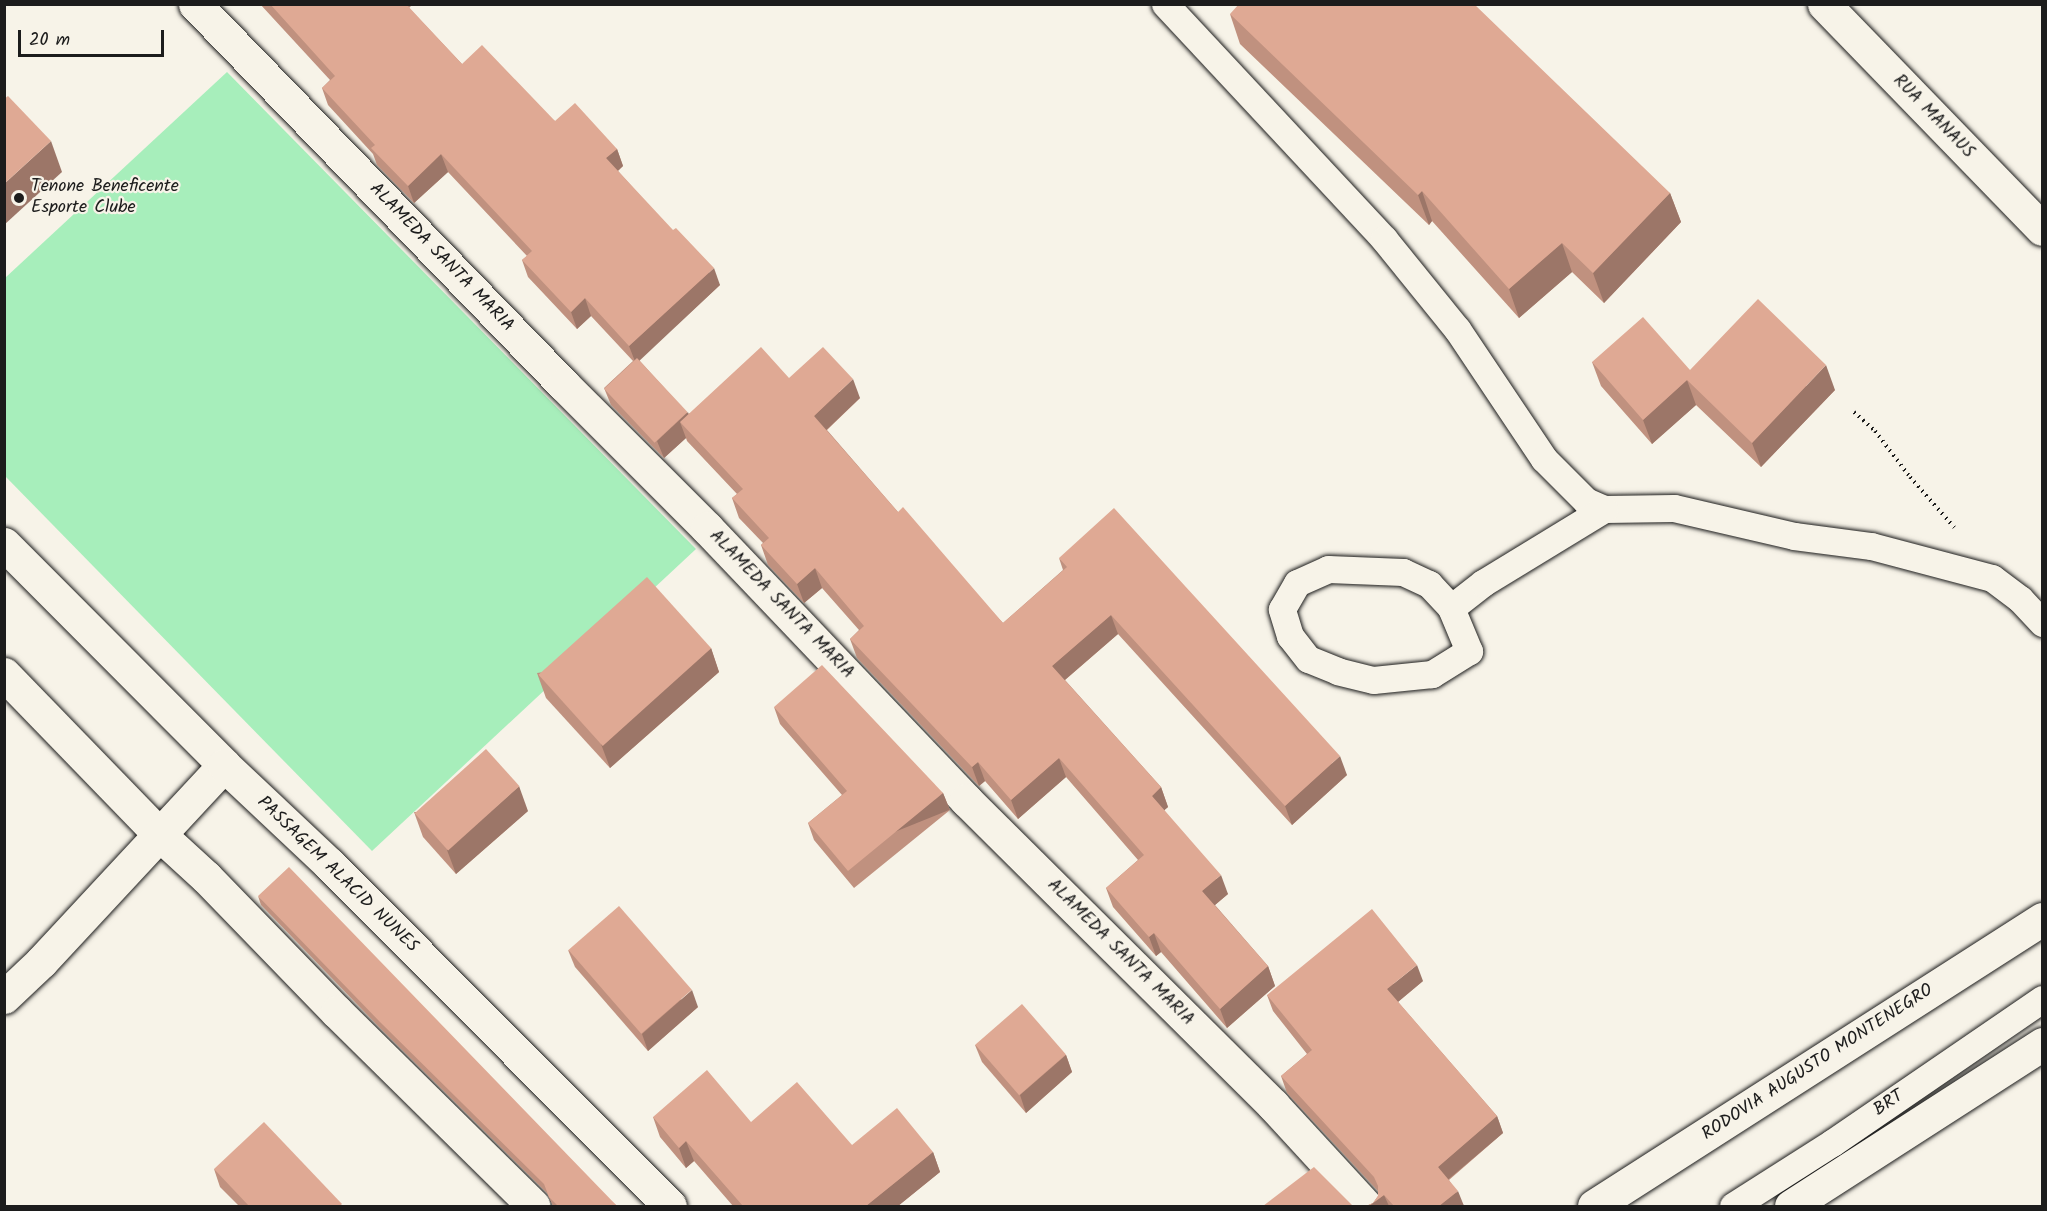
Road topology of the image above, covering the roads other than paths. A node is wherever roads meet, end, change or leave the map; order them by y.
1 (195, 4) edge
2 (1165, 4) edge
3 (1824, 4) edge
4 (2043, 229) edge
5 (1604, 509) junction
6 (4, 544) edge
7 (1451, 608) junction
8 (2043, 623) edge
9 (4, 674) edge
10 (224, 765) junction
11 (159, 834) junction
12 (2043, 920) edge
13 (4, 998) edge
14 (2043, 999) edge
15 (2043, 1044) edge
16 (534, 1206) edge
17 (670, 1206) edge
18 (1366, 1206) edge
19 (1594, 1206) edge
20 (1732, 1206) edge
21 (1791, 1206) edge

1 - 18 street, ALAMEDA SANTA MARIA
2 - 5 lane
3 - 4 street, RUA MANAUS
5 - 7 lane
5 - 8 lane
6 - 10 street, PASSAGEM ALACID NUNES
7 - 7 lane
9 - 11 street
10 - 11 street
10 - 17 street, PASSAGEM ALACID NUNES
11 - 13 street
11 - 16 street
12 - 19 street, RODOVIA AUGUSTO MONTENEGRO
14 - 20 lane, BRT
15 - 21 street

